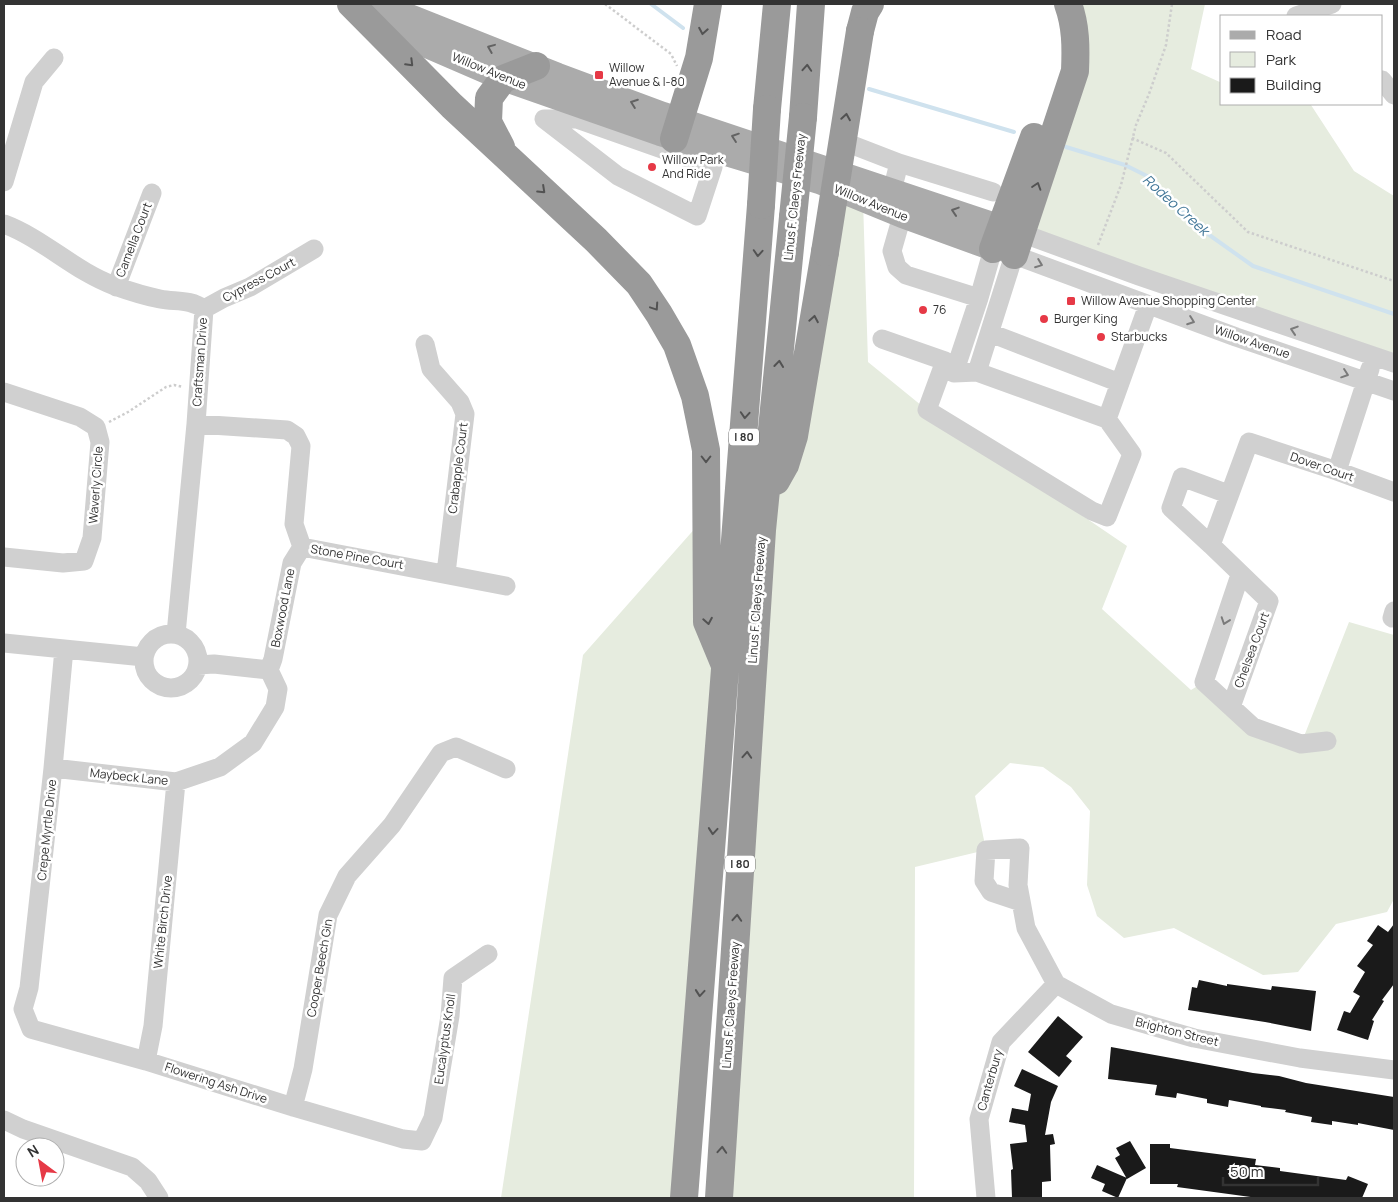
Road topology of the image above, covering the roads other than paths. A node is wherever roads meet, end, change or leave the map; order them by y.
1 (353, 4) edge
2 (373, 4) edge
3 (708, 4) edge
4 (777, 4) edge
5 (811, 4) edge
6 (870, 4) edge
7 (1048, 4) edge
8 (1068, 4) edge
9 (1332, 4) edge
10 (1299, 15) edge
11 (54, 58) dead end
12 (503, 78) junction
13 (549, 79) junction
14 (1383, 81) edge
15 (1394, 95) edge
16 (544, 119) junction
17 (677, 129) junction
18 (855, 146) dead end
19 (506, 157) junction
20 (899, 163) junction
21 (4, 182) edge
22 (892, 190) junction
23 (993, 192) dead end
24 (152, 193) dead end
25 (902, 216) junction
26 (4, 224) edge
27 (1007, 241) junction
28 (314, 249) dead end
29 (116, 287) junction
30 (979, 298) junction
31 (1148, 305) junction
32 (204, 310) junction
33 (990, 333) junction
34 (882, 339) dead end
35 (425, 344) dead end
36 (1374, 356) junction
37 (1394, 363) edge
38 (949, 367) junction
39 (977, 372) junction
40 (1366, 381) junction
41 (1120, 383) junction
42 (1394, 391) edge
43 (4, 392) edge
44 (1107, 419) junction
45 (196, 424) junction
46 (1337, 471) junction
47 (1394, 492) edge
48 (1228, 494) junction
49 (766, 500) junction
50 (1210, 545) junction
51 (302, 547) junction
52 (4, 557) edge
53 (446, 573) junction
54 (1240, 575) junction
55 (506, 586) dead end
56 (176, 634) junction
57 (4, 643) edge
58 (64, 649) junction
59 (144, 658) junction
60 (198, 664) junction
61 (726, 669) junction
62 (269, 670) junction
63 (1231, 707) junction
64 (1327, 741) dead end
65 (54, 768) junction
66 (506, 769) dead end
67 (176, 782) junction
68 (1021, 902) dead end
69 (488, 954) dead end
70 (1056, 984) junction
71 (23, 1009) joint
72 (146, 1061) junction
73 (1393, 1064) edge
74 (293, 1107) junction
75 (4, 1120) edge
76 (422, 1141) joint
77 (159, 1198) edge
78 (684, 1198) edge
79 (719, 1198) edge
80 (986, 1198) edge

1 - 12 main road, Willow Avenue
1 -> 19 highway
13 -> 2 main road, Willow Avenue
3 -> 17 highway
4 -> 61 highway, Linus F. Claeys Freeway / I 80, bridge
49 -> 5 highway, Linus F. Claeys Freeway / I 80, bridge
49 -> 6 highway, bridge
7 - 27 highway
27 -> 8 highway
9 - 10 street
11 - 21 street
12 - 13 highway
12 - 19 highway
13 - 16 street
13 - 17 main road, Willow Avenue
14 - 15 street
16 - 16 street
22 -> 17 main road, Willow Avenue
17 - 25 main road, Willow Avenue
18 - 20 street
19 -> 61 highway
20 - 22 street
20 - 23 street
27 -> 22 main road, Willow Avenue
24 - 29 street, Camella Court
25 - 27 main road, Willow Avenue
25 - 30 street
26 - 29 street, Craftsman Drive
27 - 30 street
27 -> 31 street, Willow Avenue
27 - 33 street
36 -> 27 street, Willow Avenue
28 - 32 street, Cypress Court
29 - 32 street, Craftsman Drive
30 - 38 street
31 -> 40 street, Willow Avenue
31 - 41 street
32 - 45 street, Craftsman Drive
33 - 39 street
33 - 41 street
34 - 38 street
35 - 53 street, Crabapple Court
36 - 37 street, Willow Avenue
36 - 40 street
38 - 39 street
38 - 44 street
39 - 44 street
40 - 42 street, Willow Avenue
40 - 46 street
41 - 44 street
43 - 52 street, Waverly Circle
45 - 51 street, Stone Pine Court
45 - 56 street, Craftsman Drive
46 - 47 street, Dover Court
46 - 48 street, Dover Court
48 - 50 street
48 - 50 street, Chelsea Court
79 -> 49 highway, Linus F. Claeys Freeway / I 80
50 - 54 street, Chelsea Court
51 - 53 street, Stone Pine Court
51 - 62 street, Boxwood Lane
53 - 55 street, Stone Pine Court
54 -> 63 street, Chelsea Court
54 - 63 street, Chelsea Court
56 - 59 street
56 - 60 street
57 - 58 street
58 - 59 street
58 - 65 street, Crepe Myrtle Drive
59 - 60 street
60 - 62 street
61 -> 78 highway, Linus F. Claeys Freeway / I 80
62 - 67 street, Maybeck Lane
63 - 64 street, Chelsea Court
65 - 67 street, Maybeck Lane
65 - 71 street, Crepe Myrtle Drive
66 - 74 street, Cooper Beech Gin
67 - 72 street, White Birch Drive
68 - 70 street
69 - 76 street, Eucalyptus Knoll
70 - 73 street, Brighton Street
70 - 80 street, Canterbury
71 - 72 street, Flowering Ash Drive
72 - 74 street, Flowering Ash Drive
74 - 76 street, Flowering Ash Drive
75 - 77 street

